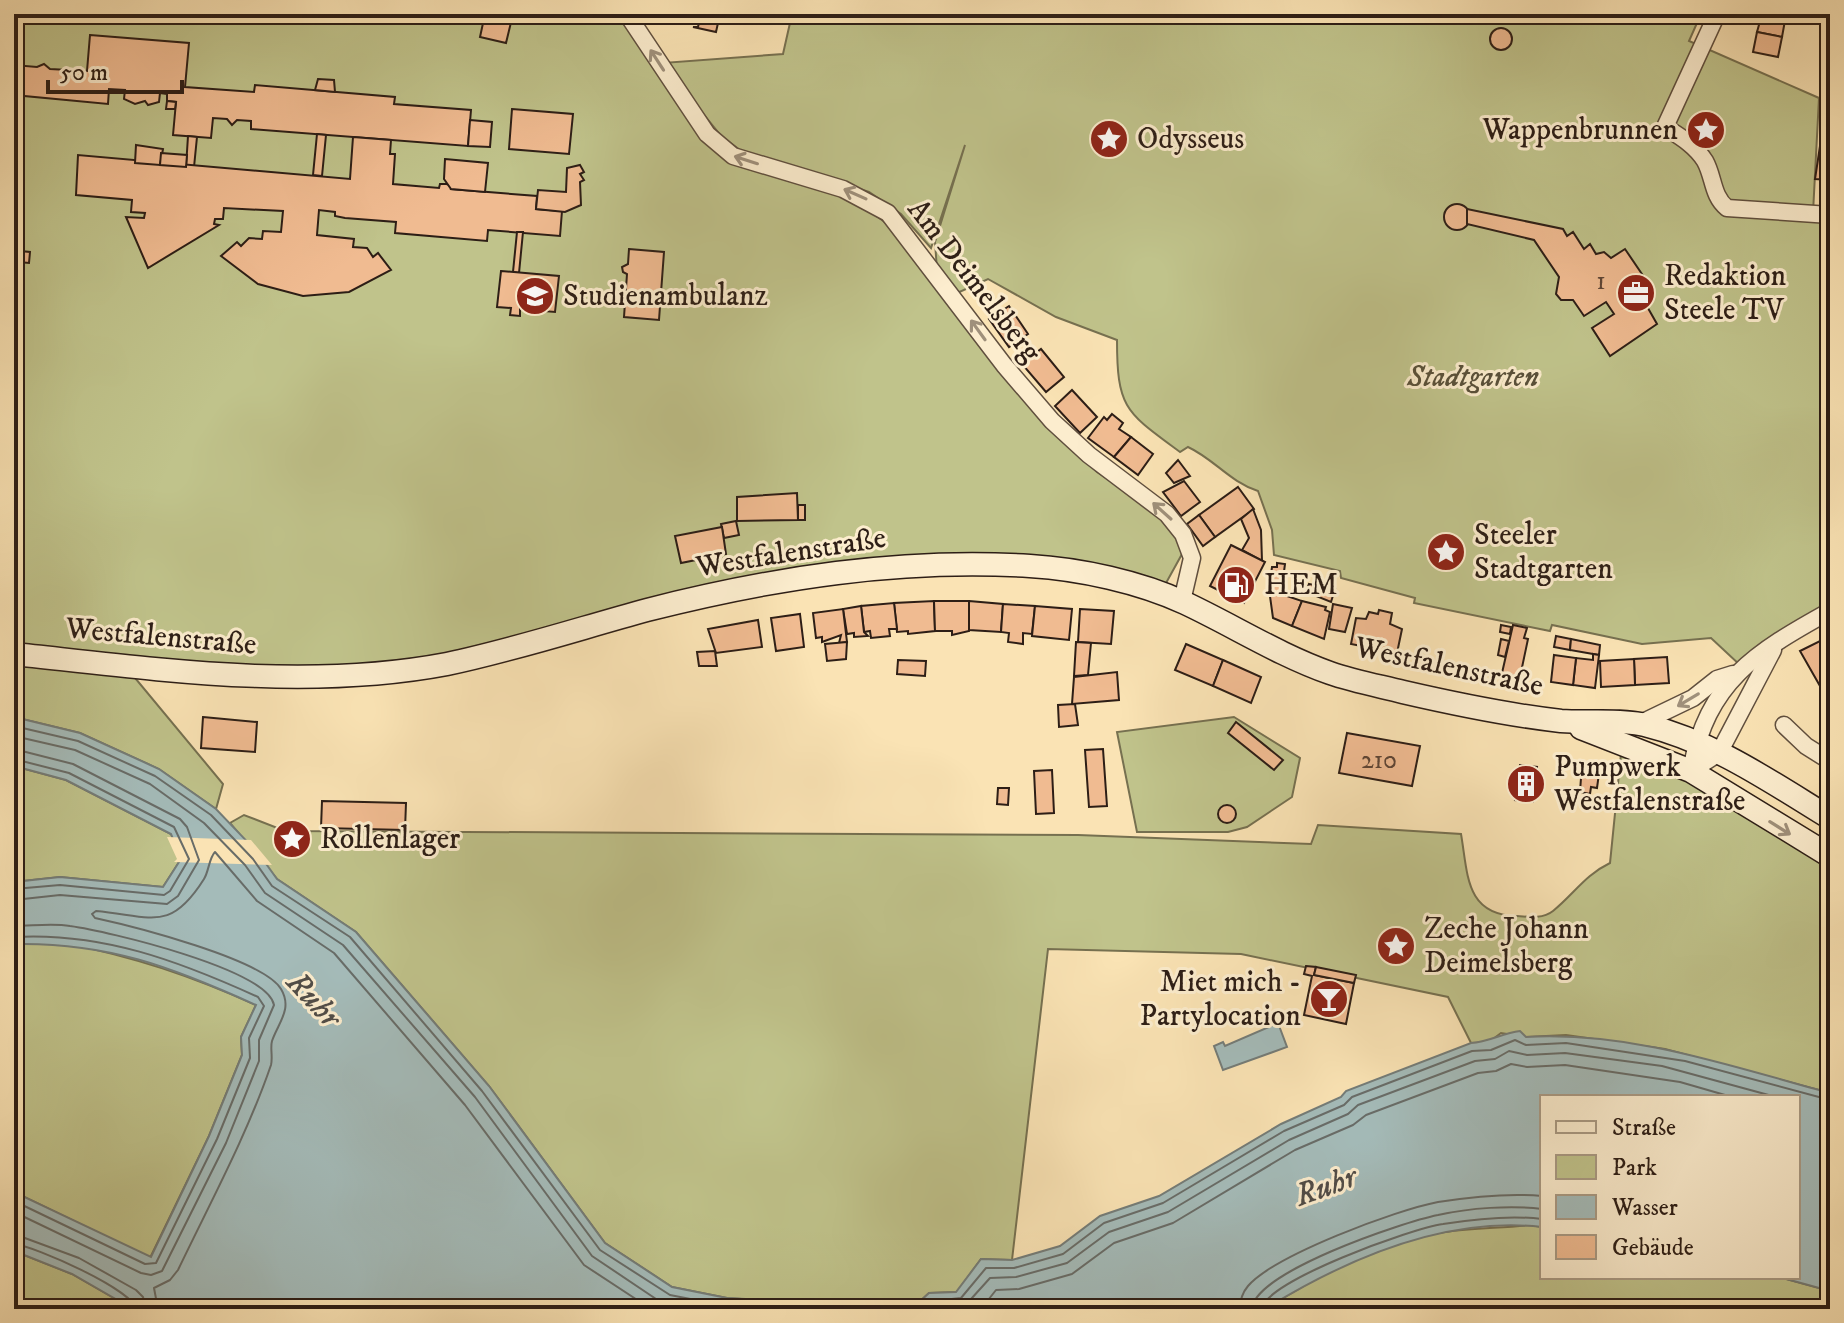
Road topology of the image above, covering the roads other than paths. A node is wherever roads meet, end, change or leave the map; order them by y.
1 (628, 14) edge
2 (1717, 14) edge
3 (1830, 215) edge
4 (1182, 601) junction
5 (1830, 611) edge
6 (1775, 646) junction
7 (14, 654) edge
8 (1735, 674) junction
9 (1561, 721) junction
10 (1639, 724) junction
11 (1784, 725) dead end
12 (1696, 742) junction
13 (1725, 744) junction
14 (1830, 761) edge
15 (1691, 771) junction
16 (1830, 818) edge
17 (1830, 856) edge

4 -> 1 street, Am Deimelsberg
2 - 3 street
4 - 7 main road, Westfalenstraße
4 - 9 main road, Westfalenstraße
5 - 6 street
6 - 8 street
6 - 13 street
8 -> 10 street
8 - 12 street
9 - 10 main road
9 - 15 main road
10 - 12 main road
11 - 14 street
12 - 13 main road
12 - 15 street
13 - 15 street
13 - 16 main road
15 -> 17 main road

